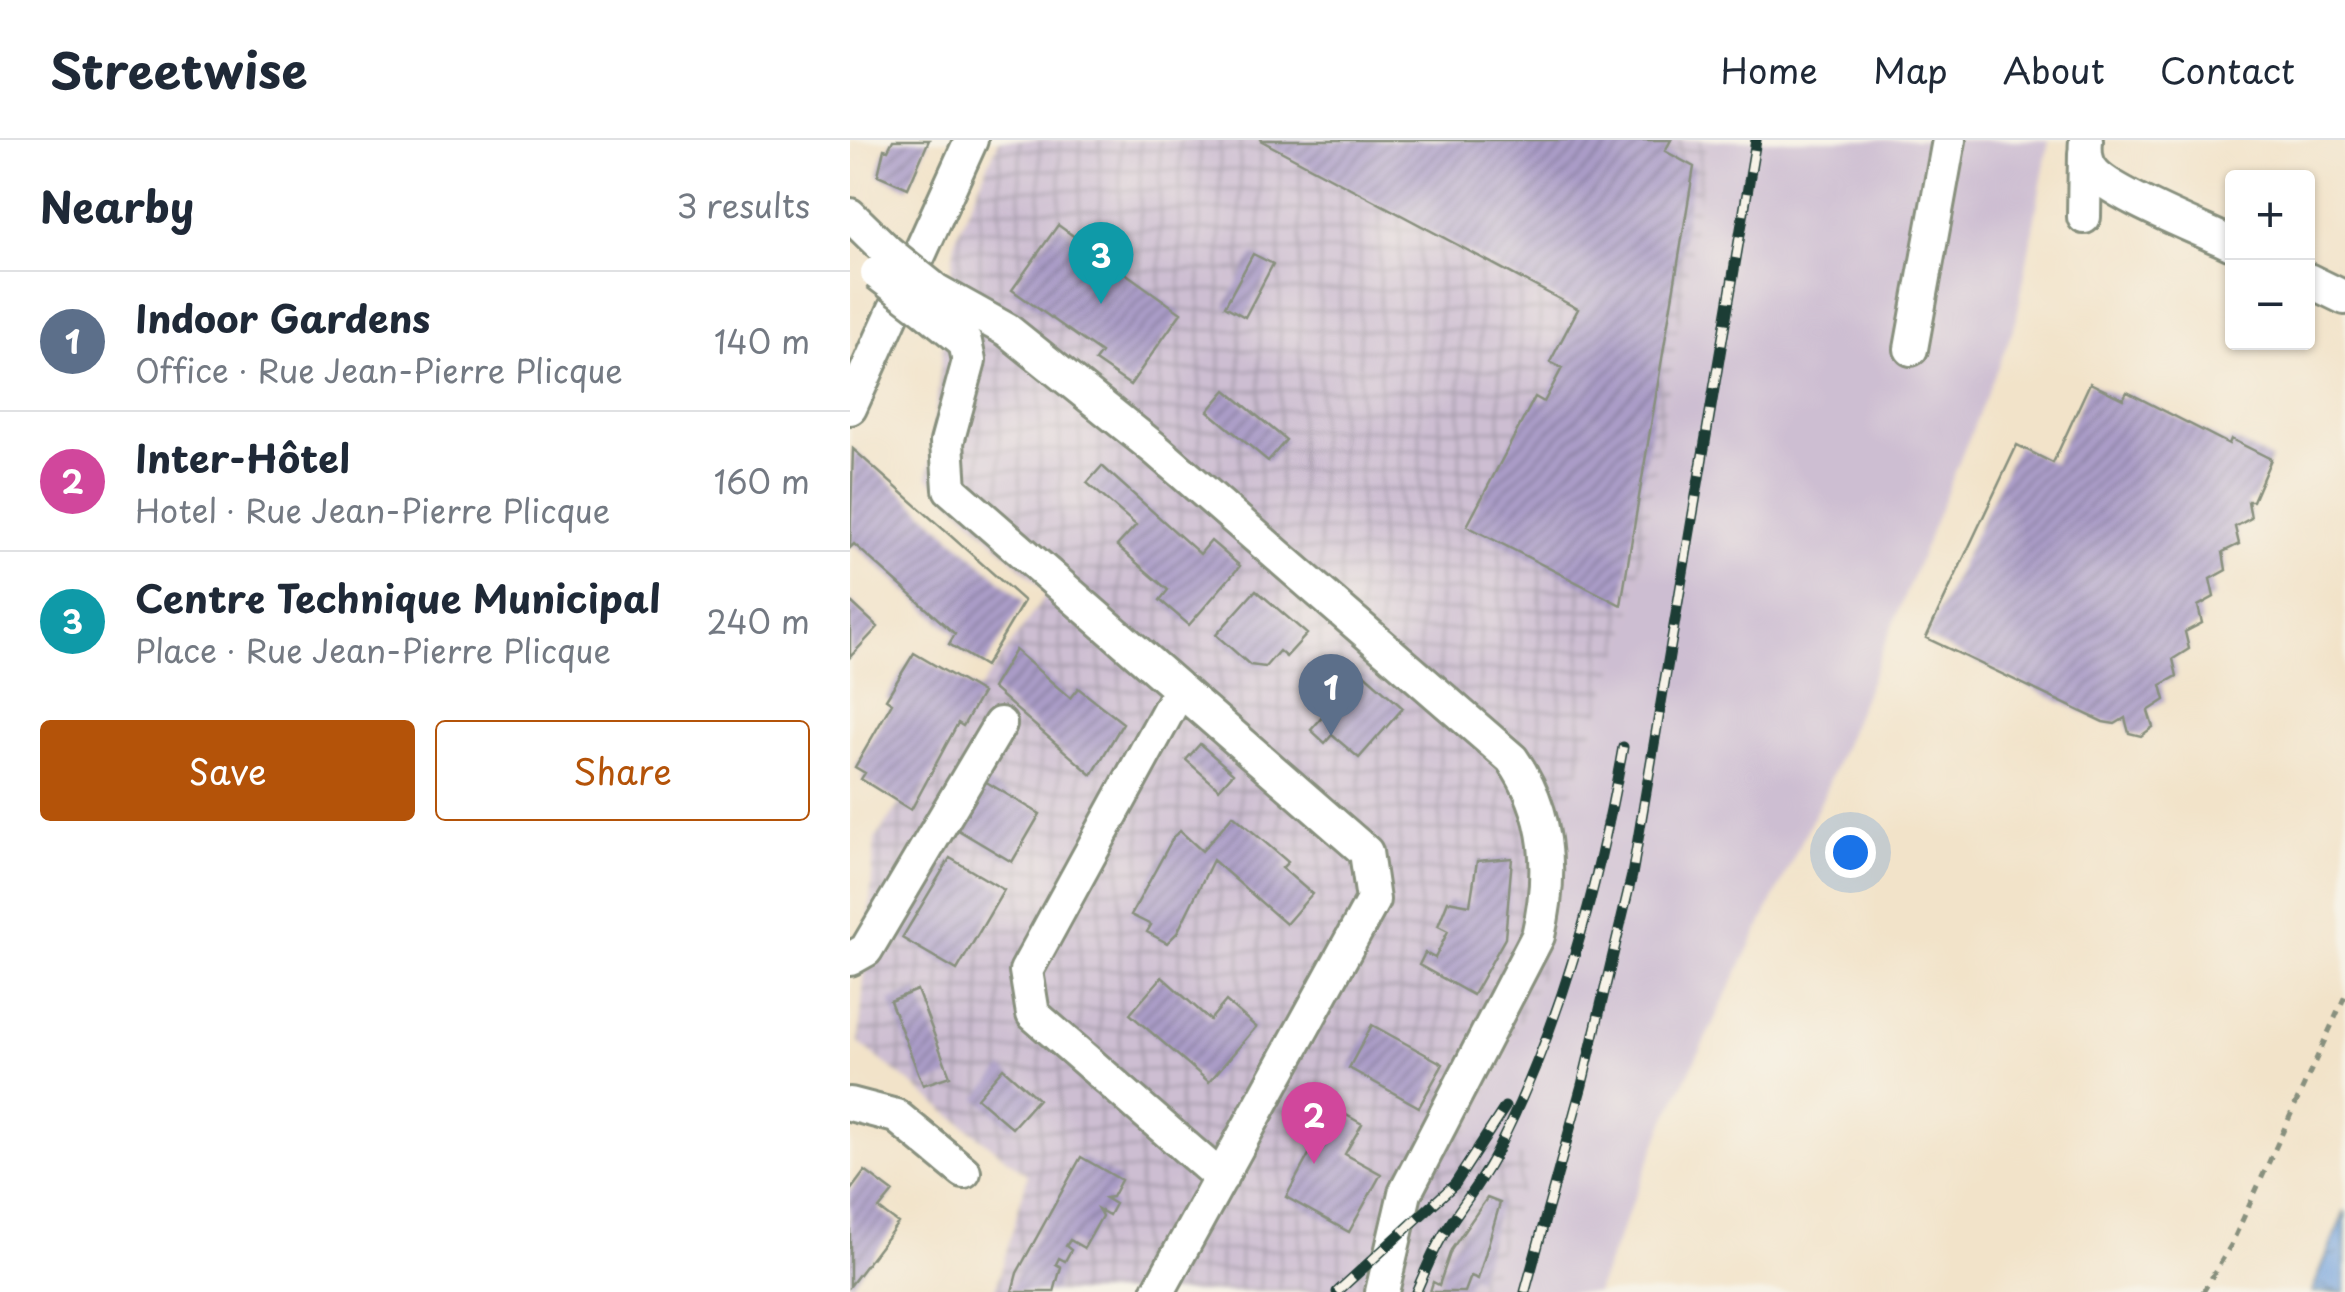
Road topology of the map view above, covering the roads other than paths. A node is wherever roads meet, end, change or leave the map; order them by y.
1 (971, 140) edge
2 (1949, 140) edge
3 (2086, 146) edge
4 (850, 215) edge
5 (2084, 217) dead end
6 (2225, 241) edge
7 (850, 250) edge
8 (882, 263) junction
9 (2315, 283) edge
10 (2345, 298) edge
11 (932, 301) junction
12 (1911, 350) dead end
13 (852, 397) edge
14 (1179, 691) junction
15 (1000, 724) dead end
16 (850, 959) edge
17 (850, 1104) edge
18 (964, 1172) dead end
19 (1221, 1178) junction
20 (1158, 1292) edge
21 (1382, 1292) edge

1 - 13 street
2 - 12 street
3 - 5 street
3 - 6 street
4 - 8 street
7 - 8 street
8 - 11 street, bridge
9 - 10 street
11 - 14 street
11 - 21 street
14 - 19 street
14 - 19 street
15 - 16 street
17 - 18 street
19 - 20 street

